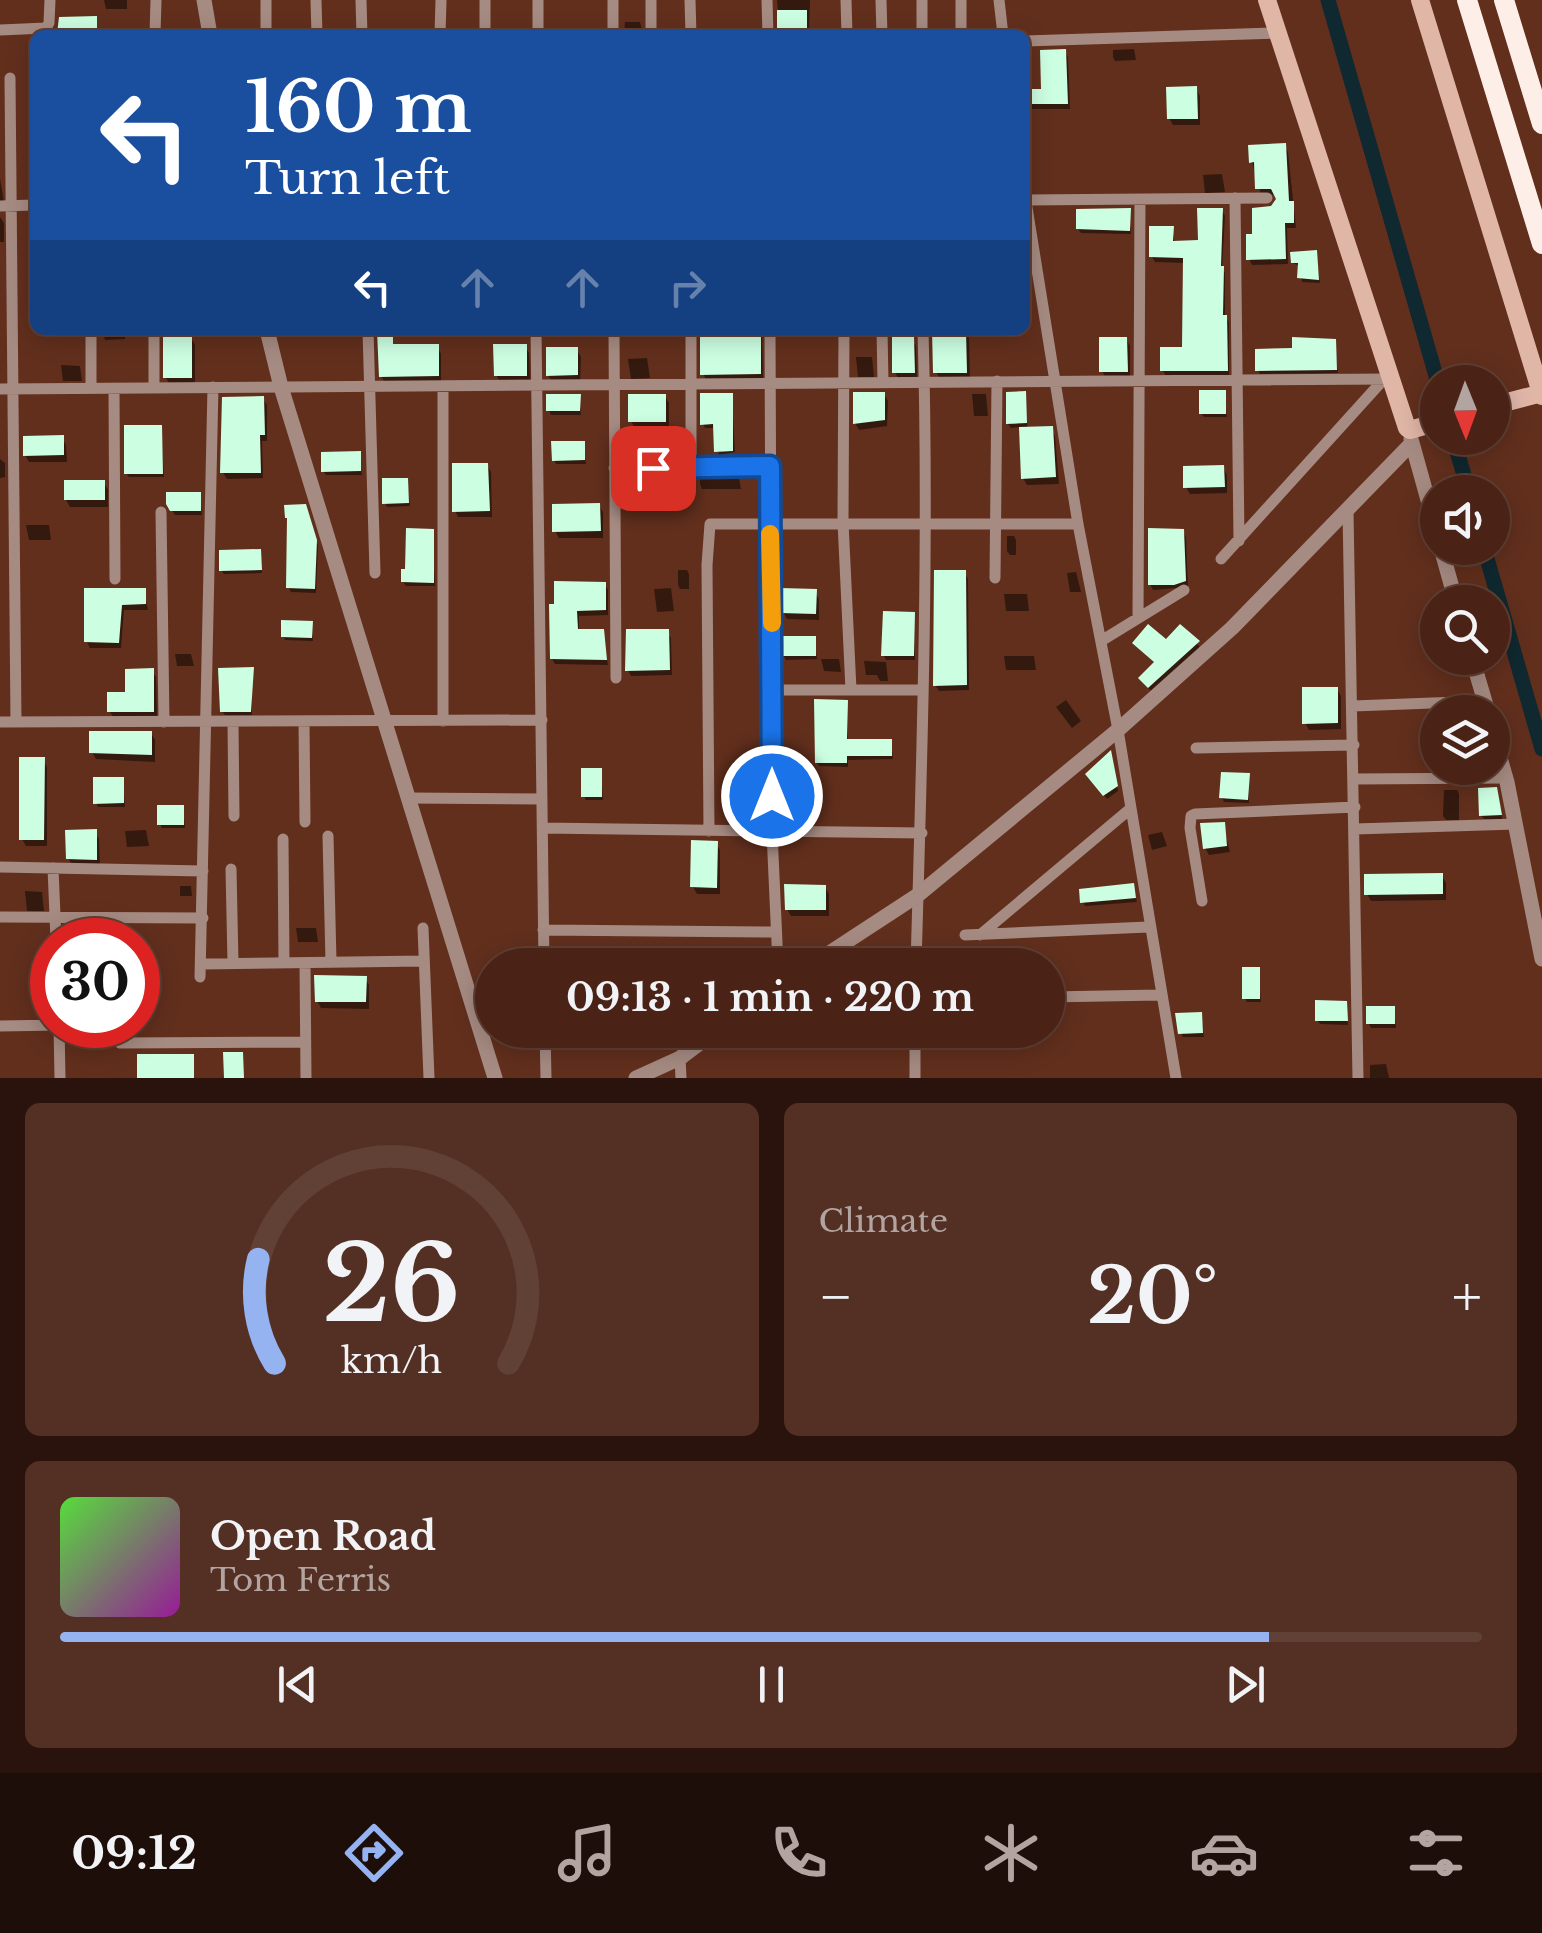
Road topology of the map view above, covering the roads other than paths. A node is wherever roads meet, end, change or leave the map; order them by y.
1 (50, 0) edge
2 (156, 0) edge
3 (204, 0) edge
4 (266, 0) edge
5 (316, 0) edge
6 (361, 0) edge
7 (442, 0) edge
8 (485, 0) edge
9 (538, 0) edge
10 (613, 0) edge
11 (651, 0) edge
12 (690, 0) edge
13 (768, 0) edge
14 (846, 0) edge
15 (880, 0) edge
16 (922, 0) edge
17 (961, 0) edge
18 (1000, 0) edge
19 (1267, 0) edge
20 (1420, 0) edge
21 (1467, 0) edge
22 (1504, 0) edge
23 (0, 30) edge
24 (155, 30) edge
25 (209, 30) edge
26 (266, 30) edge
27 (316, 30) edge
28 (362, 30) edge
29 (440, 30) edge
30 (485, 30) edge
31 (538, 30) edge
32 (613, 30) edge
33 (651, 30) edge
34 (691, 30) edge
35 (768, 30) edge
36 (846, 30) edge
37 (882, 30) edge
38 (922, 30) edge
39 (961, 30) edge
40 (1002, 30) edge
41 (1276, 32) junction
42 (1030, 40) edge
43 (10, 78) dead end
44 (1542, 124) edge
45 (1030, 198) edge
46 (1234, 198) junction
47 (1267, 198) dead end
48 (1140, 200) junction
49 (6, 206) edge
50 (1030, 228) edge
51 (1542, 244) edge
52 (92, 335) edge
53 (154, 335) edge
54 (268, 335) edge
55 (368, 335) edge
56 (536, 335) edge
57 (614, 335) edge
58 (691, 335) edge
59 (770, 335) edge
60 (844, 335) edge
61 (882, 335) edge
62 (923, 335) edge
63 (1388, 379) junction
64 (1238, 380) junction
65 (1056, 381) junction
66 (1139, 381) junction
67 (844, 382) junction
68 (882, 382) junction
69 (925, 382) junction
70 (997, 382) junction
71 (615, 384) junction
72 (690, 384) junction
73 (770, 384) junction
74 (536, 385) junction
75 (369, 386) junction
76 (443, 386) junction
77 (213, 387) junction
78 (281, 387) junction
79 (91, 388) junction
80 (114, 388) junction
81 (154, 388) junction
82 (0, 389) edge
83 (14, 389) junction
84 (1542, 394) edge
85 (1510, 401) edge
86 (1420, 428) edge
87 (1420, 431) edge
88 (770, 466) junction
89 (691, 467) junction
90 (614, 468) junction
91 (1348, 511) junction
92 (161, 512) dead end
93 (770, 522) junction
94 (843, 522) junction
95 (926, 523) junction
96 (996, 524) junction
97 (1078, 524) junction
98 (1239, 540) junction
99 (1221, 559) dead end
100 (375, 573) dead end
101 (115, 578) dead end
102 (995, 578) dead end
103 (1184, 590) dead end
104 (1138, 618) junction
105 (1101, 642) junction
106 (616, 678) dead end
107 (772, 690) junction
108 (851, 690) junction
109 (922, 690) junction
110 (1353, 706) junction
111 (1420, 707) edge
112 (442, 720) junction
113 (542, 720) junction
114 (384, 721) junction
115 (0, 722) edge
116 (16, 722) junction
117 (164, 722) junction
118 (233, 722) junction
119 (304, 722) junction
120 (206, 723) junction
121 (1118, 730) junction
122 (1354, 745) junction
123 (1196, 748) dead end
124 (1355, 779) junction
125 (1420, 779) edge
126 (1508, 785) edge
127 (408, 798) junction
128 (542, 799) junction
129 (1355, 807) junction
130 (1130, 809) junction
131 (234, 816) dead end
132 (305, 822) dead end
133 (1516, 824) junction
134 (543, 828) junction
135 (1355, 829) junction
136 (709, 831) junction
137 (772, 832) junction
138 (922, 833) junction
139 (328, 836) dead end
140 (284, 839) dead end
141 (0, 867) edge
142 (53, 868) junction
143 (231, 869) dead end
144 (204, 871) junction
145 (918, 895) junction
146 (1202, 901) dead end
147 (0, 917) edge
148 (56, 918) edge
149 (203, 918) junction
150 (30, 919) edge
151 (160, 919) edge
152 (1148, 927) junction
153 (423, 928) dead end
154 (543, 930) junction
155 (776, 932) junction
156 (965, 935) dead end
157 (980, 935) junction
158 (544, 948) edge
159 (777, 948) edge
160 (837, 948) edge
161 (916, 948) edge
162 (1542, 959) edge
163 (331, 962) junction
164 (424, 962) junction
165 (284, 963) junction
166 (305, 963) junction
167 (232, 964) junction
168 (1160, 995) junction
169 (1065, 997) edge
170 (30, 1025) edge
171 (0, 1026) edge
172 (306, 1042) junction
173 (160, 1043) edge
174 (59, 1048) edge
175 (545, 1048) edge
176 (693, 1048) edge
177 (915, 1048) edge
178 (680, 1058) junction
179 (60, 1078) edge
180 (306, 1078) edge
181 (429, 1078) edge
182 (495, 1078) edge
183 (546, 1078) edge
184 (636, 1078) edge
185 (680, 1078) edge
186 (915, 1078) edge
187 (1176, 1078) edge
188 (1358, 1078) edge

1 - 23 street
2 - 24 street
3 - 25 street
4 - 26 street
5 - 27 street
6 - 28 street
7 - 29 street
8 - 30 street
9 - 31 street
10 - 32 street
11 - 33 street
12 - 34 street
13 - 35 street
14 - 36 street
15 - 37 street
16 - 38 street
17 - 39 street
18 - 40 street
19 - 41 main road
20 - 84 main road
21 - 51 highway
22 - 44 highway
41 - 42 street
41 - 63 main road
43 - 49 street
45 - 48 street
46 - 47 street
46 - 48 street
46 - 64 street
48 - 66 street
49 - 83 street
50 - 65 street
52 - 79 street
53 - 81 street
54 - 78 street
55 - 75 street
56 - 74 street
57 - 71 street
58 - 72 street
59 - 73 street
60 - 67 street
61 - 68 street
62 - 69 street
63 - 64 street
63 - 86 main road
63 - 98 street
64 - 66 street
64 - 98 street
65 - 66 street
65 - 70 street
65 - 97 street
66 - 104 street
67 - 68 street
67 - 73 street
67 - 94 street
68 - 69 street
69 - 70 street
69 - 95 street
70 - 96 street
71 - 72 street
71 - 74 street
71 - 90 street
72 - 73 street
72 - 89 street
73 - 88 street
74 - 76 street
74 - 113 street
75 - 76 street
75 - 78 street
75 - 100 street
76 - 112 street
77 - 78 street
77 - 81 street
77 - 120 street
78 - 114 street
79 - 80 street
79 - 83 street
80 - 81 street
80 - 101 street
82 - 83 street
83 - 116 street
84 - 85 main road
87 - 91 street
88 - 89 street
88 - 93 street
89 - 90 street
90 - 106 street
91 - 110 street
91 - 121 street
92 - 117 street
93 - 94 street
93 - 107 street
93 - 136 street
94 - 95 street
94 - 108 street
95 - 96 street
95 - 109 street
96 - 97 street
96 - 102 street
97 - 105 street
98 - 99 street
103 - 104 street
104 - 105 street
105 - 121 street
107 - 108 street
107 - 137 street
108 - 109 street
109 - 138 street
110 - 111 street
110 - 122 street
112 - 113 street
112 - 114 street
113 - 128 street
114 - 119 street
114 - 127 street
115 - 116 street
116 - 117 street
117 - 120 street
118 - 119 street
118 - 120 street
118 - 131 street
119 - 132 street
120 - 144 street
121 - 130 street
121 - 145 street
122 - 123 street
122 - 124 street
124 - 125 street
124 - 129 street
126 - 133 street
127 - 128 street
127 - 182 street
128 - 134 street
129 - 135 street
129 - 146 street
130 - 152 street
130 - 157 street
133 - 135 street
133 - 162 street
134 - 136 street
134 - 154 street
135 - 188 street
136 - 137 street
137 - 138 street
137 - 155 street
138 - 145 street
139 - 163 street
140 - 165 street
141 - 142 street
142 - 144 street
142 - 148 street
143 - 167 street
144 - 149 street
145 - 160 street
145 - 161 street
147 - 150 street
149 - 151 street
149 - 167 street
152 - 157 street
152 - 168 street
153 - 164 street
154 - 155 street
154 - 158 street
155 - 159 street
156 - 157 street
163 - 164 street
163 - 166 street
164 - 181 street
165 - 166 street
165 - 167 street
166 - 172 street
168 - 169 street
168 - 187 street
170 - 171 street
172 - 173 street
172 - 180 street
174 - 179 street
175 - 183 street
176 - 178 street
177 - 186 street
178 - 184 street
178 - 185 street

